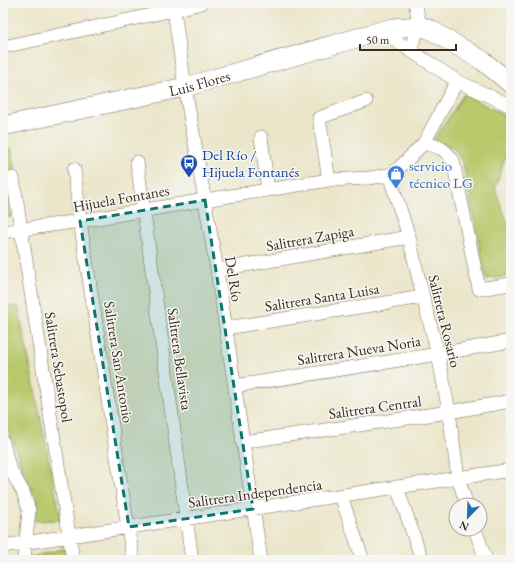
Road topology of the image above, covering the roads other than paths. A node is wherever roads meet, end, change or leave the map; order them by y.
1 (201, 3) edge
2 (415, 3) edge
3 (174, 7) edge
4 (420, 26) junction
5 (386, 30) junction
6 (3, 47) edge
7 (409, 50) junction
8 (457, 81) junction
9 (511, 84) edge
10 (185, 88) junction
11 (366, 101) dead end
12 (511, 106) edge
13 (3, 126) edge
14 (260, 137) dead end
15 (424, 143) junction
16 (137, 162) dead end
17 (74, 169) dead end
18 (389, 175) junction
19 (13, 178) dead end
20 (329, 180) junction
21 (268, 190) junction
22 (205, 200) junction
23 (144, 210) junction
24 (80, 221) junction
25 (21, 230) junction
26 (3, 232) edge
27 (409, 237) junction
28 (217, 270) junction
29 (511, 284) edge
30 (423, 297) junction
31 (226, 328) junction
32 (511, 341) edge
33 (438, 354) junction
34 (235, 386) junction
35 (511, 401) edge
36 (449, 412) junction
37 (3, 442) edge
38 (242, 442) junction
39 (6, 468) edge
40 (511, 470) edge
41 (458, 478) junction
42 (397, 487) junction
43 (341, 496) junction
44 (464, 497) edge
45 (253, 509) junction
46 (186, 519) junction
47 (129, 527) junction
48 (69, 536) junction
49 (478, 537) edge
50 (26, 542) junction
51 (3, 546) edge
52 (24, 560) edge
53 (73, 560) edge
54 (133, 560) edge
55 (192, 560) edge
56 (261, 560) edge
57 (363, 560) edge
58 (422, 560) edge
59 (486, 560) edge

1 - 3 street
2 - 4 street
3 - 6 street
3 - 10 street, Del Río
4 - 5 main road, Luis Flores
4 - 7 street
4 - 9 main road
5 - 7 street
5 - 10 main road, Luis Flores
7 - 8 street
8 - 12 street
8 - 15 street
10 - 13 main road, Luis Flores
10 - 22 street, Del Río
11 - 20 street
14 - 21 street
15 - 18 street
15 - 29 street
16 - 23 street, Salitrera Bellavista
17 - 24 street, Salitrera San Antonio
18 - 20 street, Hijuela Fontanes
18 - 27 street, Salitrera Rosario
19 - 25 street, Salitrera Sebastopol
20 - 21 street, Hijuela Fontanes
21 - 22 street, Hijuela Fontanes
22 - 23 street, Hijuela Fontanes
22 - 28 street, Del Río
23 - 24 street, Hijuela Fontanes
23 - 46 street, Salitrera Bellavista
24 - 25 street, Hijuela Fontanes
24 - 47 street, Salitrera San Antonio
25 - 26 street, Hijuela Fontanes
25 - 48 street, Salitrera Sebastopol
27 - 28 street, Salitrera Zapiga
27 - 30 street, Salitrera Rosario
28 - 31 street, Del Río
30 - 31 street, Salitrera Santa Luisa
30 - 33 street, Salitrera Rosario
31 - 34 street, Del Río
32 - 33 street, Salitrera Nueva Noria
33 - 34 street, Salitrera Nueva Noria
33 - 36 street, Salitrera Rosario
34 - 38 street, Del Río
35 - 36 street, Salitrera Central
36 - 38 street, Salitrera Central
36 - 41 street, Salitrera Rosario
37 - 39 street
38 - 45 street, Del Río
39 - 50 street
40 - 41 street, Salitrera Independencia
41 - 42 street, Salitrera Independencia
41 - 44 street, Salitrera Rosario
42 - 43 street, Salitrera Independencia
42 - 58 street
43 - 45 street, Salitrera Independencia
43 - 57 street
45 - 46 street, Salitrera Independencia
45 - 56 street, Del Río
46 - 47 street, Salitrera Independencia
46 - 55 street, Salitrera Bellavista
47 - 48 street, Salitrera Independencia
47 - 54 street, Salitrera San Antonio
48 - 50 street, Salitrera Independencia
48 - 53 street, Salitrera Sebastopol
49 - 59 street
50 - 51 street, Salitrera Independencia
50 - 52 street

